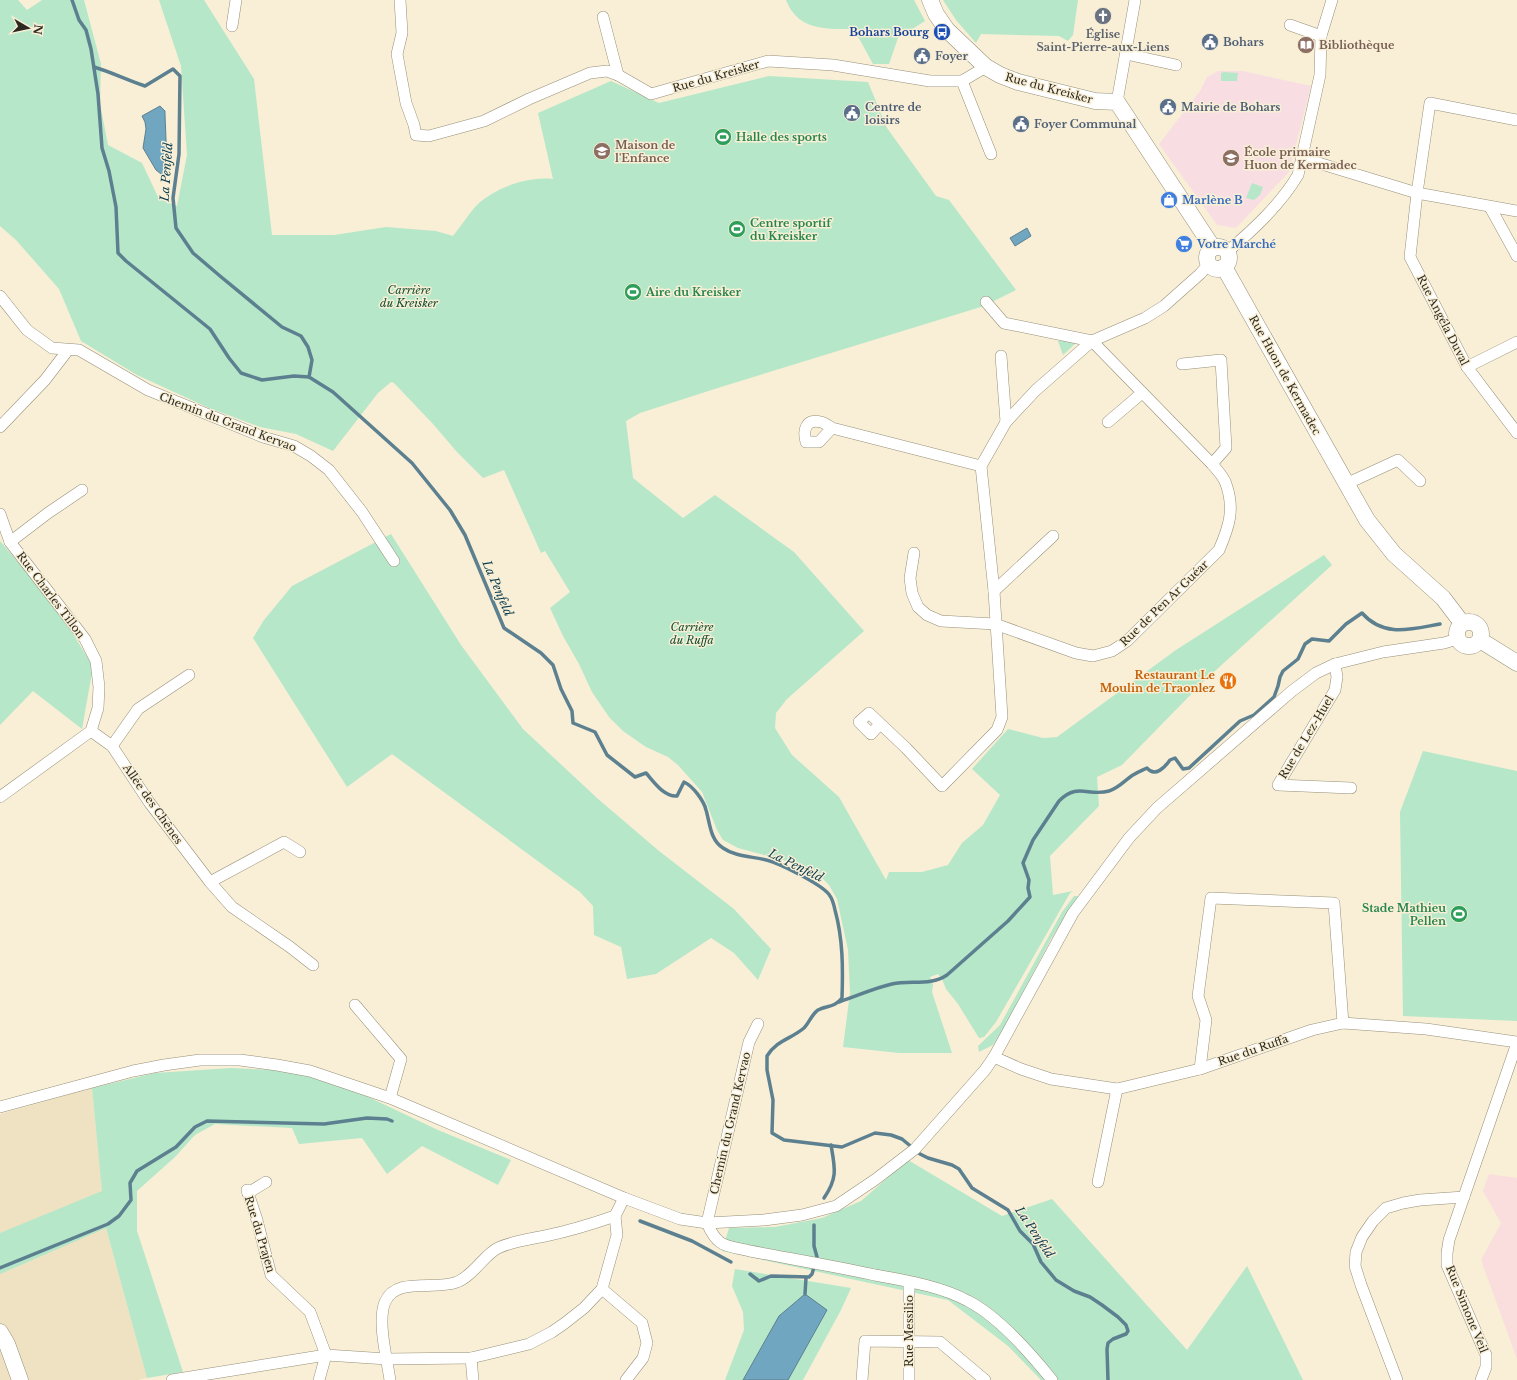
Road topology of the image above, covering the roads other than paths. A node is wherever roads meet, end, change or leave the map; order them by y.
1 (236, 0) edge
2 (400, 0) edge
3 (930, 0) edge
4 (1135, 0) edge
5 (1332, 0) edge
6 (603, 17) dead end
7 (1290, 25) dead end
8 (232, 26) dead end
9 (1321, 36) junction
10 (1126, 54) junction
11 (1176, 65) dead end
12 (986, 67) junction
13 (618, 75) junction
14 (962, 81) junction
15 (1117, 102) junction
16 (1517, 120) edge
17 (992, 154) dead end
18 (1302, 158) junction
19 (1417, 193) junction
20 (1490, 207) junction
21 (1517, 211) edge
22 (1517, 256) edge
23 (1218, 258) junction
24 (0, 296) edge
25 (986, 302) dead end
26 (1092, 341) junction
27 (1517, 342) edge
28 (68, 350) junction
29 (1001, 356) dead end
30 (1182, 364) dead end
31 (1467, 367) junction
32 (1142, 394) junction
33 (1006, 422) junction
34 (1108, 422) dead end
35 (0, 427) edge
36 (832, 428) dead end
37 (1517, 433) edge
38 (1212, 464) junction
39 (981, 466) junction
40 (1420, 481) dead end
41 (1346, 484) junction
42 (82, 490) dead end
43 (0, 514) edge
44 (1053, 536) dead end
45 (10, 542) junction
46 (914, 553) dead end
47 (394, 561) dead end
48 (994, 591) junction
49 (1462, 623) junction
50 (995, 624) junction
51 (1457, 639) junction
52 (1480, 640) junction
53 (1517, 663) edge
54 (1335, 664) junction
55 (190, 675) dead end
56 (880, 724) dead end
57 (91, 731) junction
58 (112, 746) junction
59 (1351, 788) dead end
60 (0, 797) edge
61 (300, 852) dead end
62 (210, 882) junction
63 (313, 965) dead end
64 (355, 1005) dead end
65 (758, 1024) dead end
66 (1343, 1024) junction
67 (1517, 1042) edge
68 (994, 1057) junction
69 (1200, 1069) junction
70 (1117, 1089) junction
71 (390, 1098) junction
72 (0, 1107) edge
73 (266, 1182) dead end
74 (1098, 1182) dead end
75 (1464, 1197) junction
76 (624, 1198) junction
77 (615, 1216) junction
78 (707, 1223) junction
79 (909, 1282) junction
80 (602, 1289) junction
81 (0, 1332) edge
82 (909, 1342) junction
83 (326, 1355) junction
84 (0, 1356) edge
85 (387, 1358) junction
86 (471, 1358) junction
87 (10, 1380) edge
88 (20, 1380) edge
89 (172, 1380) edge
90 (319, 1380) edge
91 (390, 1380) edge
92 (473, 1380) edge
93 (626, 1380) edge
94 (862, 1380) edge
95 (909, 1380) edge
96 (985, 1380) edge
97 (1052, 1380) edge
98 (1397, 1380) edge
99 (1481, 1380) edge

1 - 8 street
2 - 13 street, Rue du Kreisker
3 - 12 street, Rue du Kreisker
4 - 10 street
5 - 9 street
6 - 13 street
7 - 9 street
9 - 18 street
10 - 11 street
10 - 15 street
12 - 14 street
12 - 15 street, Rue du Kreisker
13 - 14 street, Rue du Kreisker
14 - 17 street
15 - 23 street, Rue Huon de Kermadec
16 - 19 street, Rue Angéla Duval
18 - 19 street
18 - 23 street
19 - 20 street
19 - 31 street, Rue Angéla Duval
20 - 21 street
20 - 22 street
23 - 26 street
23 - 41 street, Rue Huon de Kermadec
24 - 28 street, Chemin du Grand Kervao
25 - 26 street
26 - 32 street, Rue de Pen Ar Guéar
26 - 33 street
27 - 31 street
28 - 35 street
28 - 47 street, Chemin du Grand Kervao
29 - 33 street
30 - 38 street
31 - 37 street, Rue Angéla Duval
32 - 34 street
32 - 38 street, Rue de Pen Ar Guéar
33 - 39 street
36 - 39 street
38 - 50 street, Rue de Pen Ar Guéar
39 - 48 street
40 - 41 street
41 - 49 street, Rue Huon de Kermadec
42 - 45 street
43 - 45 street, Rue Charles Tillon
44 - 48 street
45 - 57 street, Rue Charles Tillon
46 - 50 street, Rue de Pen Ar Guéar
48 - 50 street
49 - 51 street
49 - 52 street
50 - 56 street
51 - 52 street
51 - 54 street
52 - 53 street
54 - 59 street, Rue de Lez-Huel
54 - 68 street
55 - 58 street
57 - 58 street, Allée des Chênes
57 - 60 street
58 - 62 street, Allée des Chênes
61 - 62 street
62 - 63 street, Allée des Chênes
64 - 71 street
65 - 78 street, Chemin du Grand Kervao
66 - 67 street, Rue du Ruffa
66 - 69 street, Rue du Ruffa
66 - 69 street
67 - 75 street, Rue Simone Veil
68 - 70 street, Rue du Ruffa
68 - 78 street
69 - 70 street, Rue du Ruffa
70 - 74 street
71 - 72 street
71 - 76 street
73 - 83 street, Rue du Prajen
75 - 98 street
75 - 99 street, Rue Simone Veil
76 - 77 street
76 - 78 street
77 - 80 street
77 - 85 street
78 - 79 street
79 - 82 street, Rue Messilio
79 - 97 street
80 - 86 street
80 - 93 street
81 - 88 street
82 - 94 street
82 - 95 street, Rue Messilio
82 - 96 street
83 - 85 street
83 - 89 street
83 - 90 street
84 - 87 street
85 - 86 street
85 - 91 street
86 - 92 street

